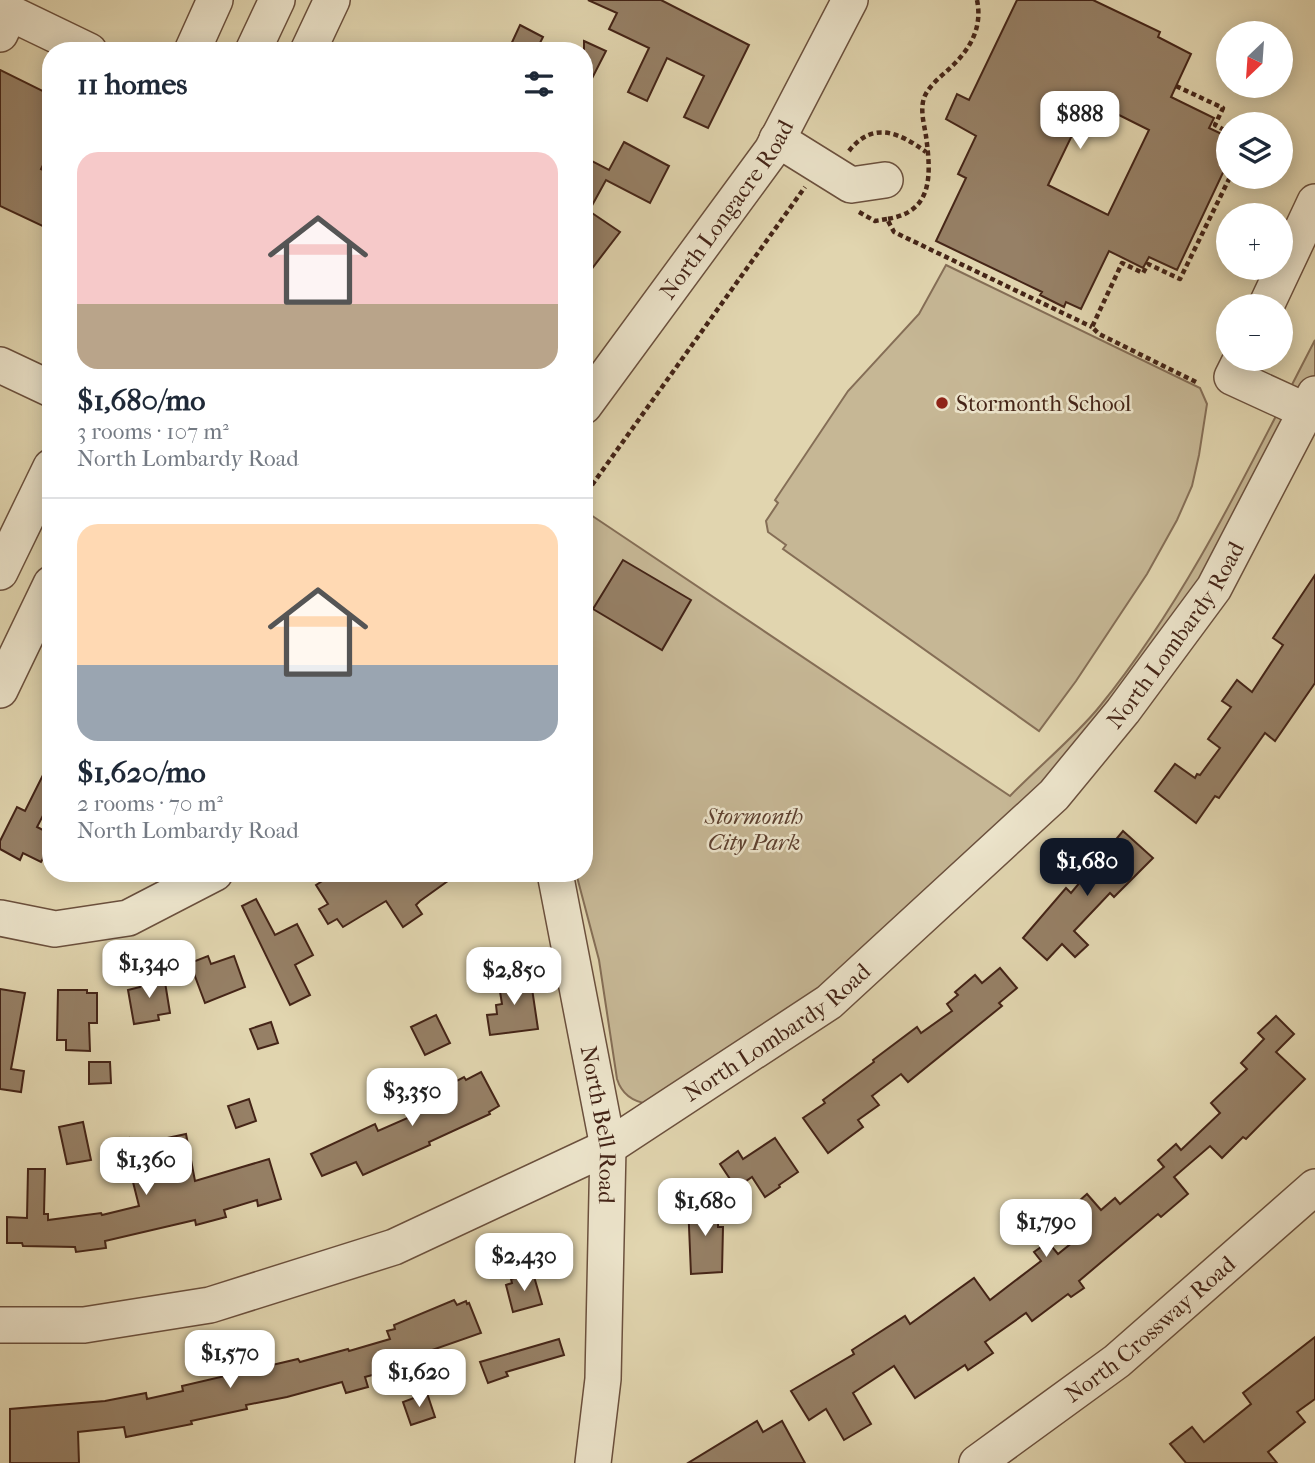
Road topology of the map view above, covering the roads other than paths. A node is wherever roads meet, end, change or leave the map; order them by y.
1 (215, 0) edge
2 (277, 0) edge
3 (332, 0) edge
4 (850, 0) edge
5 (22, 19) edge
6 (70, 42) edge
7 (196, 42) edge
8 (257, 42) edge
9 (312, 42) edge
10 (777, 139) junction
11 (885, 180) dead end
12 (1315, 202) edge
13 (1272, 294) edge
14 (0, 365) edge
15 (1235, 371) edge
16 (42, 385) edge
17 (593, 394) edge
18 (1311, 402) edge
19 (42, 486) edge
20 (0, 572) edge
21 (42, 603) edge
22 (0, 690) edge
23 (198, 882) edge
24 (557, 882) edge
25 (0, 918) edge
26 (608, 1147) junction
27 (1315, 1187) edge
28 (0, 1325) edge
29 (593, 1463) edge
30 (977, 1463) edge

1 - 7 street
2 - 8 street
3 - 9 street
4 - 10 street, North Longacre Road
5 - 6 street
10 - 11 street
10 - 17 street, North Longacre Road
12 - 13 street
14 - 16 street
15 - 18 street
18 - 26 street, North Lombardy Road
19 - 20 street
21 - 22 street
23 - 25 street
24 - 26 street, North Bell Road
26 - 28 street, North Lombardy Road
26 - 29 street, North Bell Road
27 - 30 street, North Crossway Road

